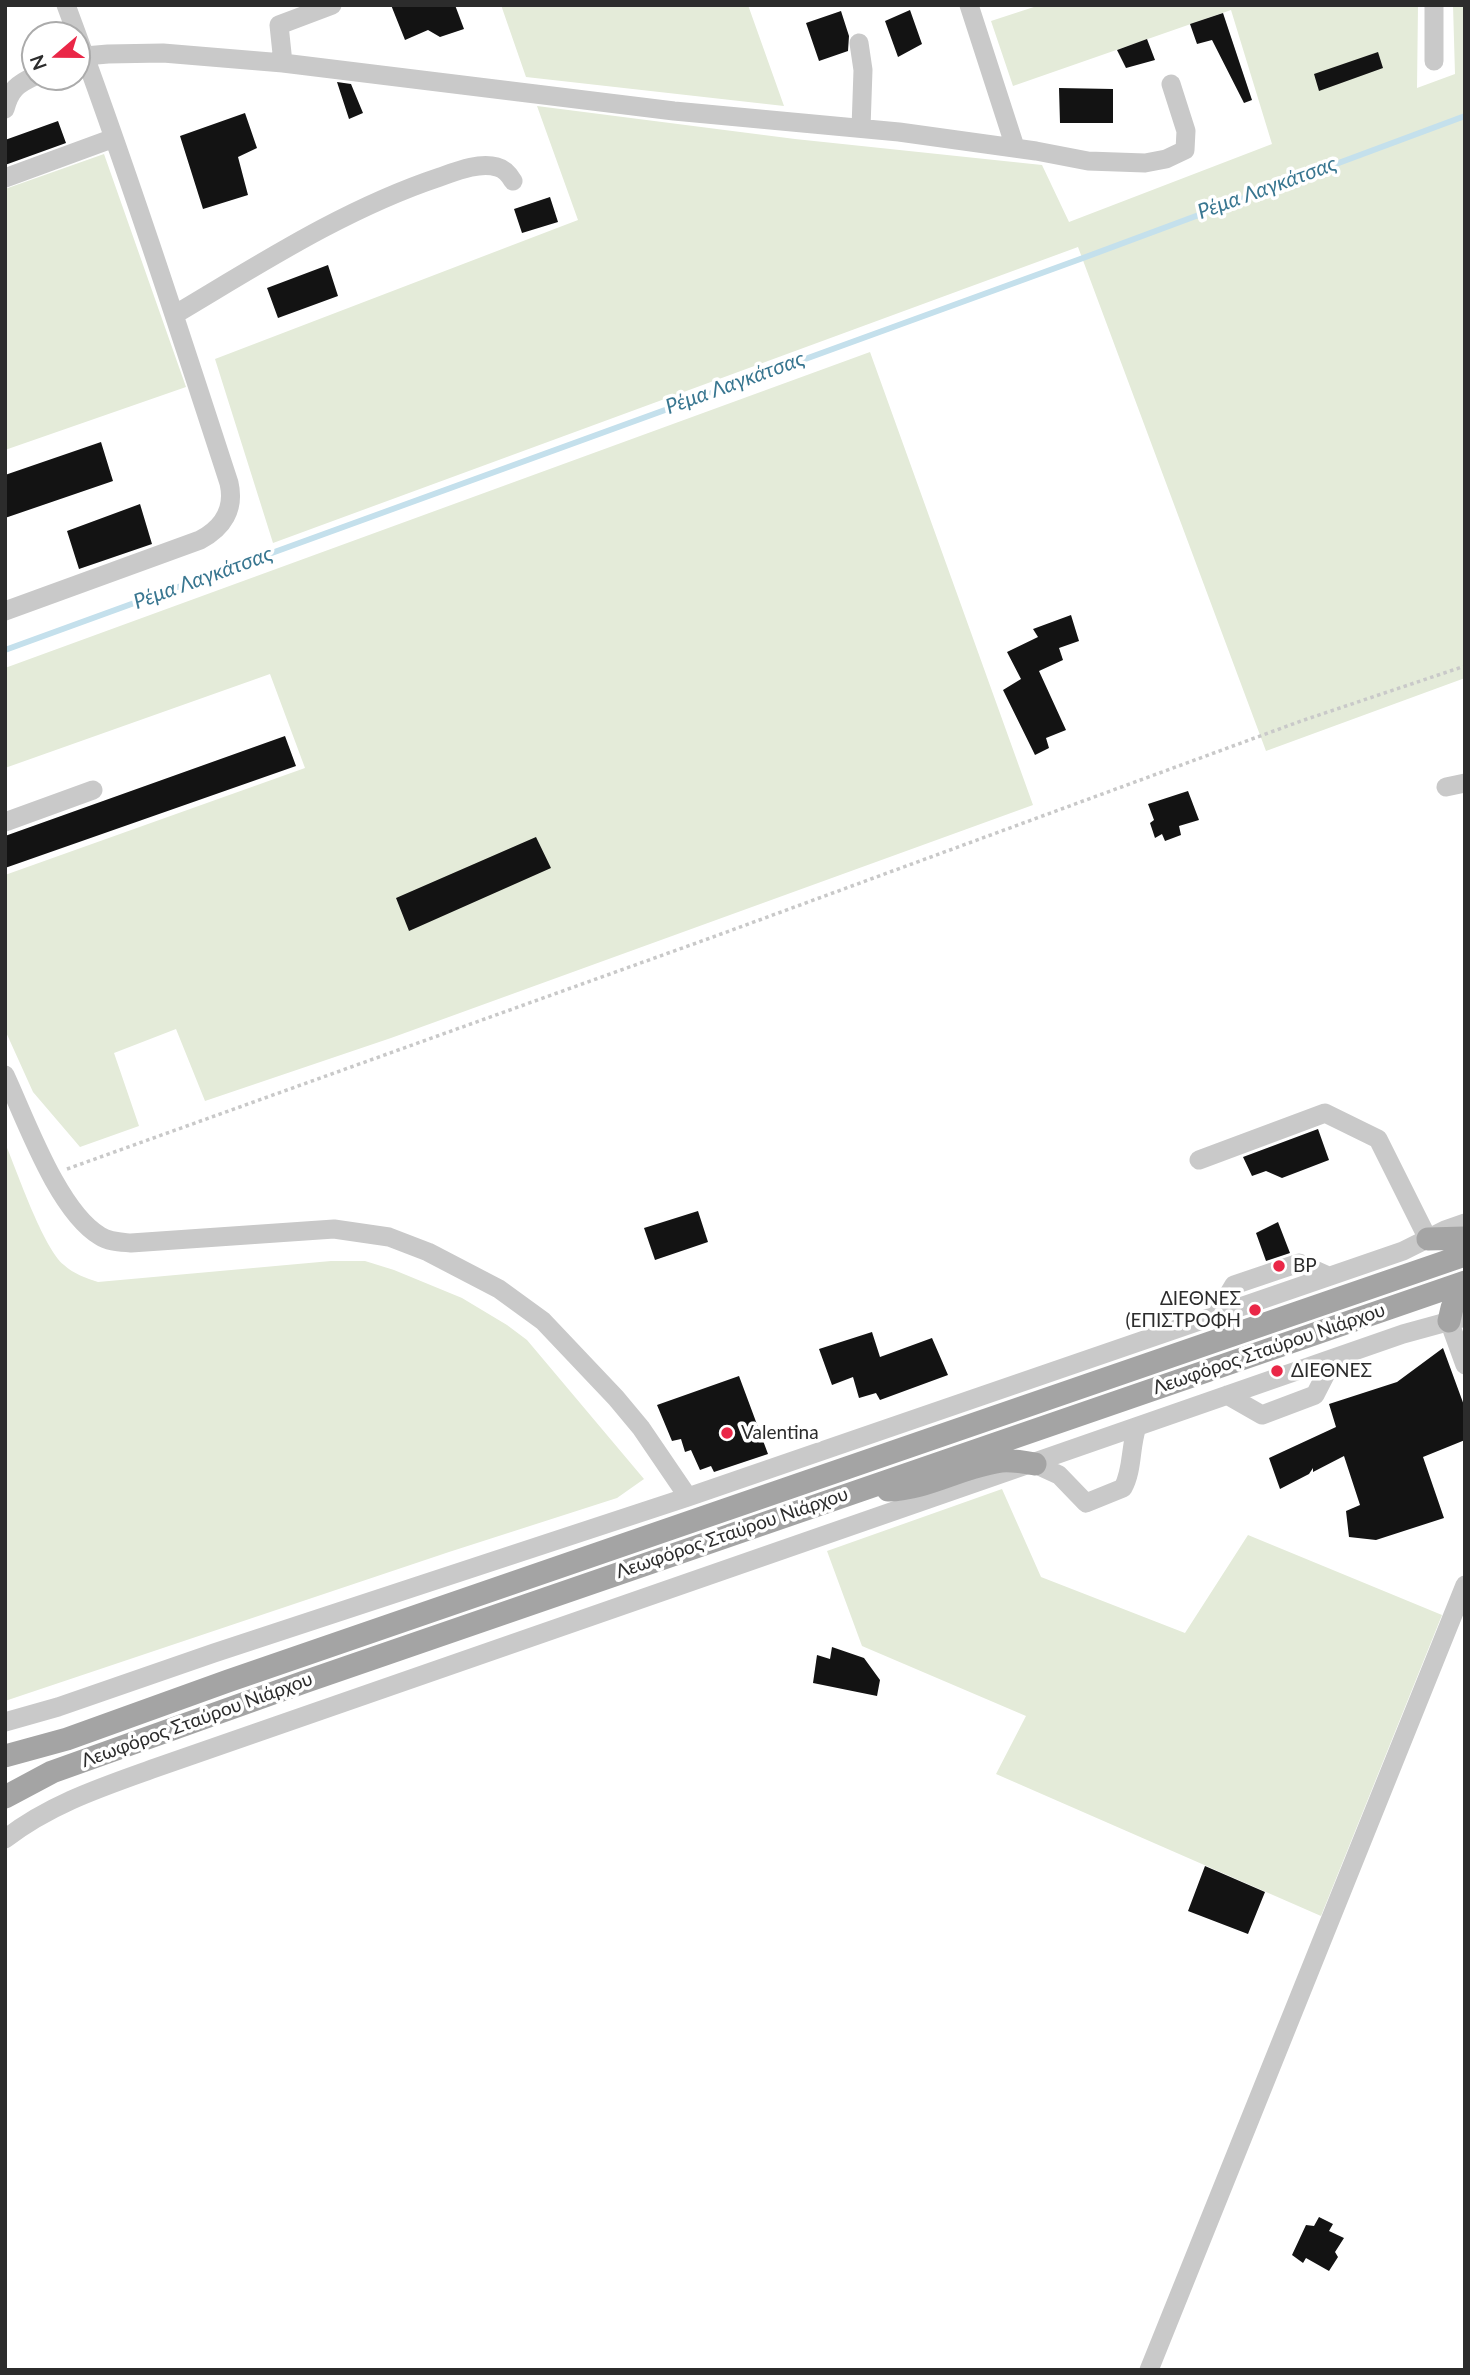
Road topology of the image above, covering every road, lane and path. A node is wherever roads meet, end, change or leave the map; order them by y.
1 (332, 5) edge
2 (969, 5) edge
3 (1434, 5) edge
4 (859, 43) dead end
5 (91, 57) edge
6 (1434, 61) dead end
7 (282, 63) junction
8 (91, 82) edge
9 (21, 83) edge
10 (1171, 84) dead end
11 (5, 109) edge
12 (861, 128) junction
13 (114, 138) junction
14 (1015, 148) junction
15 (5, 178) edge
16 (513, 181) dead end
17 (174, 315) junction
18 (5, 611) edge
19 (1465, 666) edge
20 (93, 790) dead end
21 (5, 822) edge
22 (5, 1076) edge
23 (1199, 1160) dead end
24 (51, 1174) junction
25 (1465, 1223) edge
26 (1465, 1238) edge
27 (1428, 1239) junction
28 (1465, 1255) edge
29 (1465, 1283) edge
30 (1457, 1319) edge
31 (1334, 1358) junction
32 (1465, 1365) edge
33 (1227, 1395) junction
34 (1137, 1427) junction
35 (1035, 1464) junction
36 (853, 1491) junction
37 (688, 1496) junction
38 (1465, 1585) edge
39 (5, 1722) edge
40 (5, 1756) edge
41 (5, 1797) edge
42 (5, 1839) edge
43 (1149, 2370) edge

1 - 7 street
2 - 14 street
3 - 6 street
4 - 12 street
5 - 7 street
7 - 12 street
8 - 13 street
9 - 11 street
10 - 14 street
12 - 14 street
13 - 15 street
13 - 17 street
16 - 17 street
17 - 18 street
19 - 24 path
20 - 21 street
22 - 24 street
23 - 27 street
24 - 37 street
25 - 27 street
26 - 27 main road
27 - 37 street
28 - 40 main road, Λεωφόρος Σταύρου Νιάρχου
29 - 30 main road
29 - 36 main road, Λεωφόρος Σταύρου Νιάρχου
30 - 31 street
30 - 32 street
31 - 33 street
31 - 33 street
33 - 34 street
34 - 35 street
34 - 35 street
35 - 36 main road
35 - 42 street
36 - 41 main road, Λεωφόρος Σταύρου Νιάρχου
37 - 39 street
38 - 43 street

